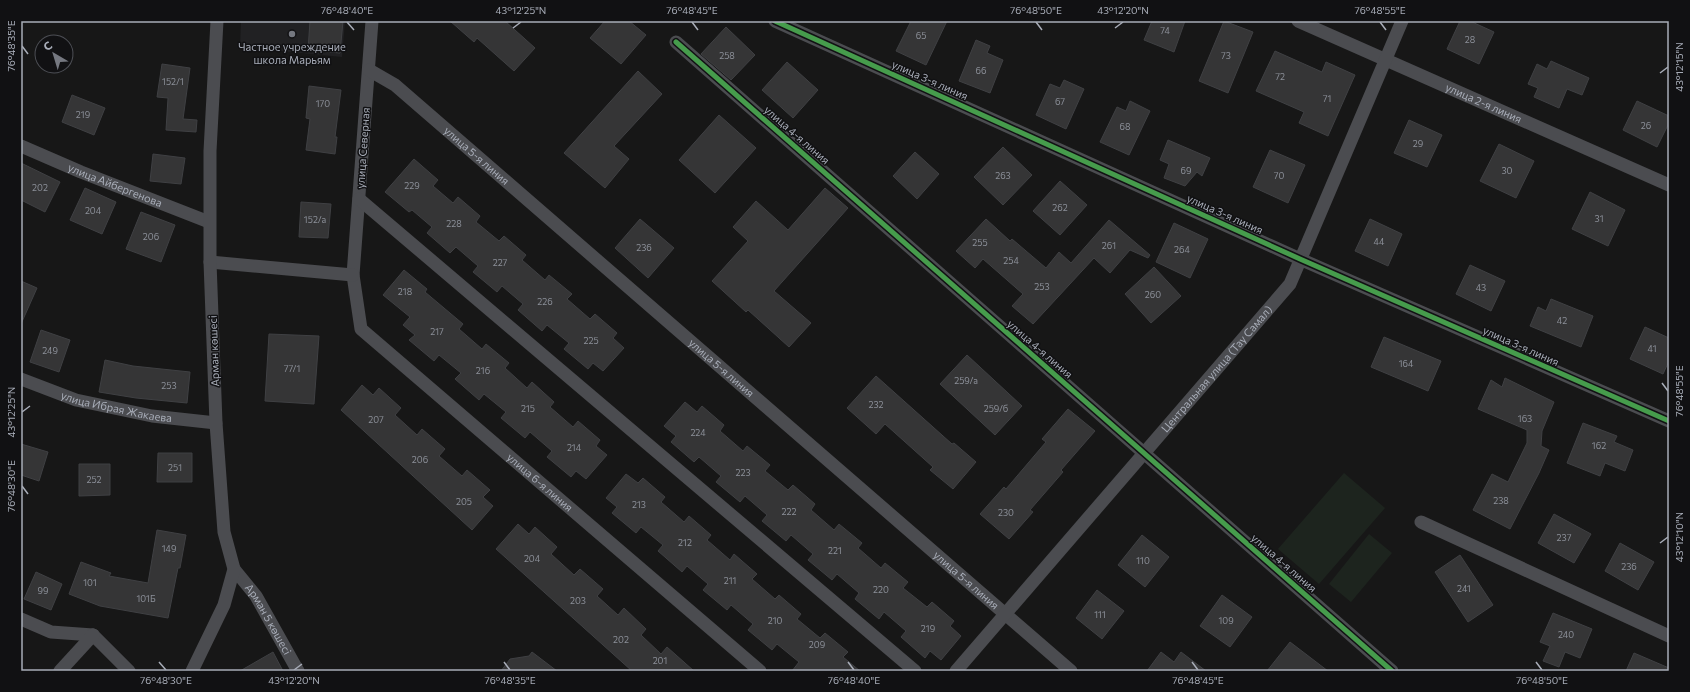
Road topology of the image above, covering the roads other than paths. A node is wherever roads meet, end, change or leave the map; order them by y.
1 (217, 21) edge
2 (372, 21) edge
3 (775, 21) edge
4 (1298, 21) edge
5 (1402, 21) edge
6 (676, 42) dead end
7 (1386, 60) junction
8 (369, 70) junction
9 (21, 146) edge
10 (1669, 185) edge
11 (359, 199) junction
12 (209, 222) junction
13 (1300, 259) junction
14 (210, 262) junction
15 (353, 275) junction
16 (21, 379) edge
17 (1669, 421) edge
18 (216, 423) junction
19 (1143, 453) junction
20 (1421, 522) dead end
21 (234, 569) junction
22 (1005, 614) junction
23 (21, 619) edge
24 (93, 635) junction
25 (1669, 636) edge
26 (60, 671) edge
27 (129, 671) edge
28 (192, 671) edge
29 (298, 671) edge
30 (760, 671) edge
31 (915, 671) edge
32 (956, 671) edge
33 (1071, 671) edge
34 (1392, 671) edge

1 - 12 street, Арман көшесі
2 - 8 street, улица Северная
3 - 13 street, улица 3-я линия
4 - 7 street, улица 2-я линия
5 - 7 street, Центральная улица (Тау Самал)
6 - 19 street, улица 4-я линия
7 - 10 street, улица 2-я линия
7 - 13 street, Центральная улица (Тау Самал)
8 - 11 street, улица Северная
8 - 22 street, улица 5-я линия
9 - 12 street, улица Айбергенова
11 - 15 street, улица Северная
11 - 31 street
12 - 14 street, Арман көшесі
13 - 17 street, улица 3-я линия
13 - 19 street, Центральная улица (Тау Самал)
14 - 15 street
14 - 18 street, Арман көшесі
15 - 30 street, улица 6-я линия
16 - 18 street, улица Ибрая Жакаева
18 - 21 street, Арман көшесі
19 - 22 street, Центральная улица (Тау Самал)
19 - 34 street, улица 4-я линия
20 - 25 street
21 - 28 street
21 - 29 street, Арман 5 көшесі
22 - 32 street, Центральная улица (Тау Самал)
22 - 33 street, улица 5-я линия
23 - 24 street
24 - 26 street
24 - 27 street

